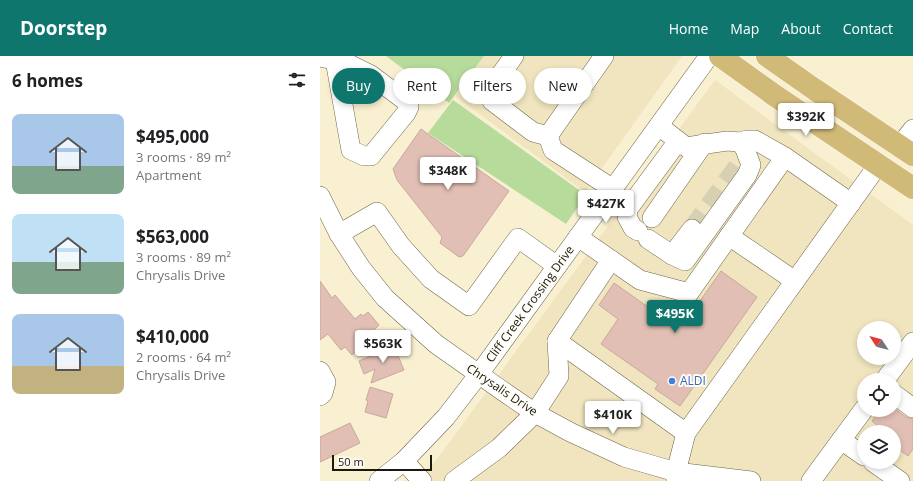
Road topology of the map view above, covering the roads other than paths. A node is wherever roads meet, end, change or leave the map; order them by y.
1 (514, 56) edge
2 (604, 56) edge
3 (709, 56) edge
4 (720, 56) edge
5 (767, 56) edge
6 (327, 59) edge
7 (659, 126) junction
8 (913, 129) edge
9 (548, 136) junction
10 (678, 141) junction
11 (704, 143) junction
12 (906, 151) edge
13 (742, 153) junction
14 (785, 157) junction
15 (878, 165) junction
16 (913, 188) edge
17 (613, 189) junction
18 (320, 196) edge
19 (851, 203) junction
20 (652, 218) dead end
21 (692, 229) tunnel mouth
22 (339, 234) junction
23 (729, 236) junction
24 (578, 237) junction
25 (672, 255) junction
26 (611, 260) junction
27 (557, 266) junction
28 (794, 281) junction
29 (557, 341) junction
30 (911, 348) edge
31 (891, 373) edge
32 (479, 374) junction
33 (901, 399) edge
34 (913, 408) edge
35 (535, 413) junction
36 (858, 417) edge
37 (686, 432) junction
38 (841, 440) junction
39 (857, 451) edge
40 (404, 461) junction
41 (883, 469) edge
42 (676, 476) edge
43 (379, 481) edge
44 (422, 481) edge
45 (454, 481) edge
46 (752, 481) edge
47 (811, 481) edge
48 (900, 481) edge

1 - 9 street
2 - 9 street
3 - 7 street, Cliff Creek Crossing Drive
4 - 15 main road
5 - 12 main road
6 - 6 street
7 - 10 street
7 - 17 street, Cliff Creek Crossing Drive
8 - 12 street
9 - 17 street
10 - 11 street
10 - 25 street
11 - 13 street
11 - 20 street
13 - 14 street
13 - 25 street
14 - 19 street
14 - 23 street
15 - 16 main road
15 - 19 street
17 - 24 street, Cliff Creek Crossing Drive
18 - 22 street, Chrysalis Drive
19 - 28 street
21 - 25 street
22 - 27 street
22 - 32 street, Chrysalis Drive
23 - 26 street
23 - 28 street
24 - 26 street
24 - 27 street, Cliff Creek Crossing Drive
26 - 29 street
27 - 32 street, Cliff Creek Crossing Drive
28 - 37 street
29 - 35 street
29 - 37 street
30 - 31 street
32 - 35 street, Chrysalis Drive
32 - 40 street, Cliff Creek Crossing Drive
33 - 34 street
35 - 42 street, Chrysalis Drive
35 - 45 street
36 - 38 street
37 - 42 street
38 - 39 street
38 - 47 street
40 - 43 street, Cliff Creek Crossing Drive
40 - 44 street
41 - 48 street
42 - 46 street, Chrysalis Drive

